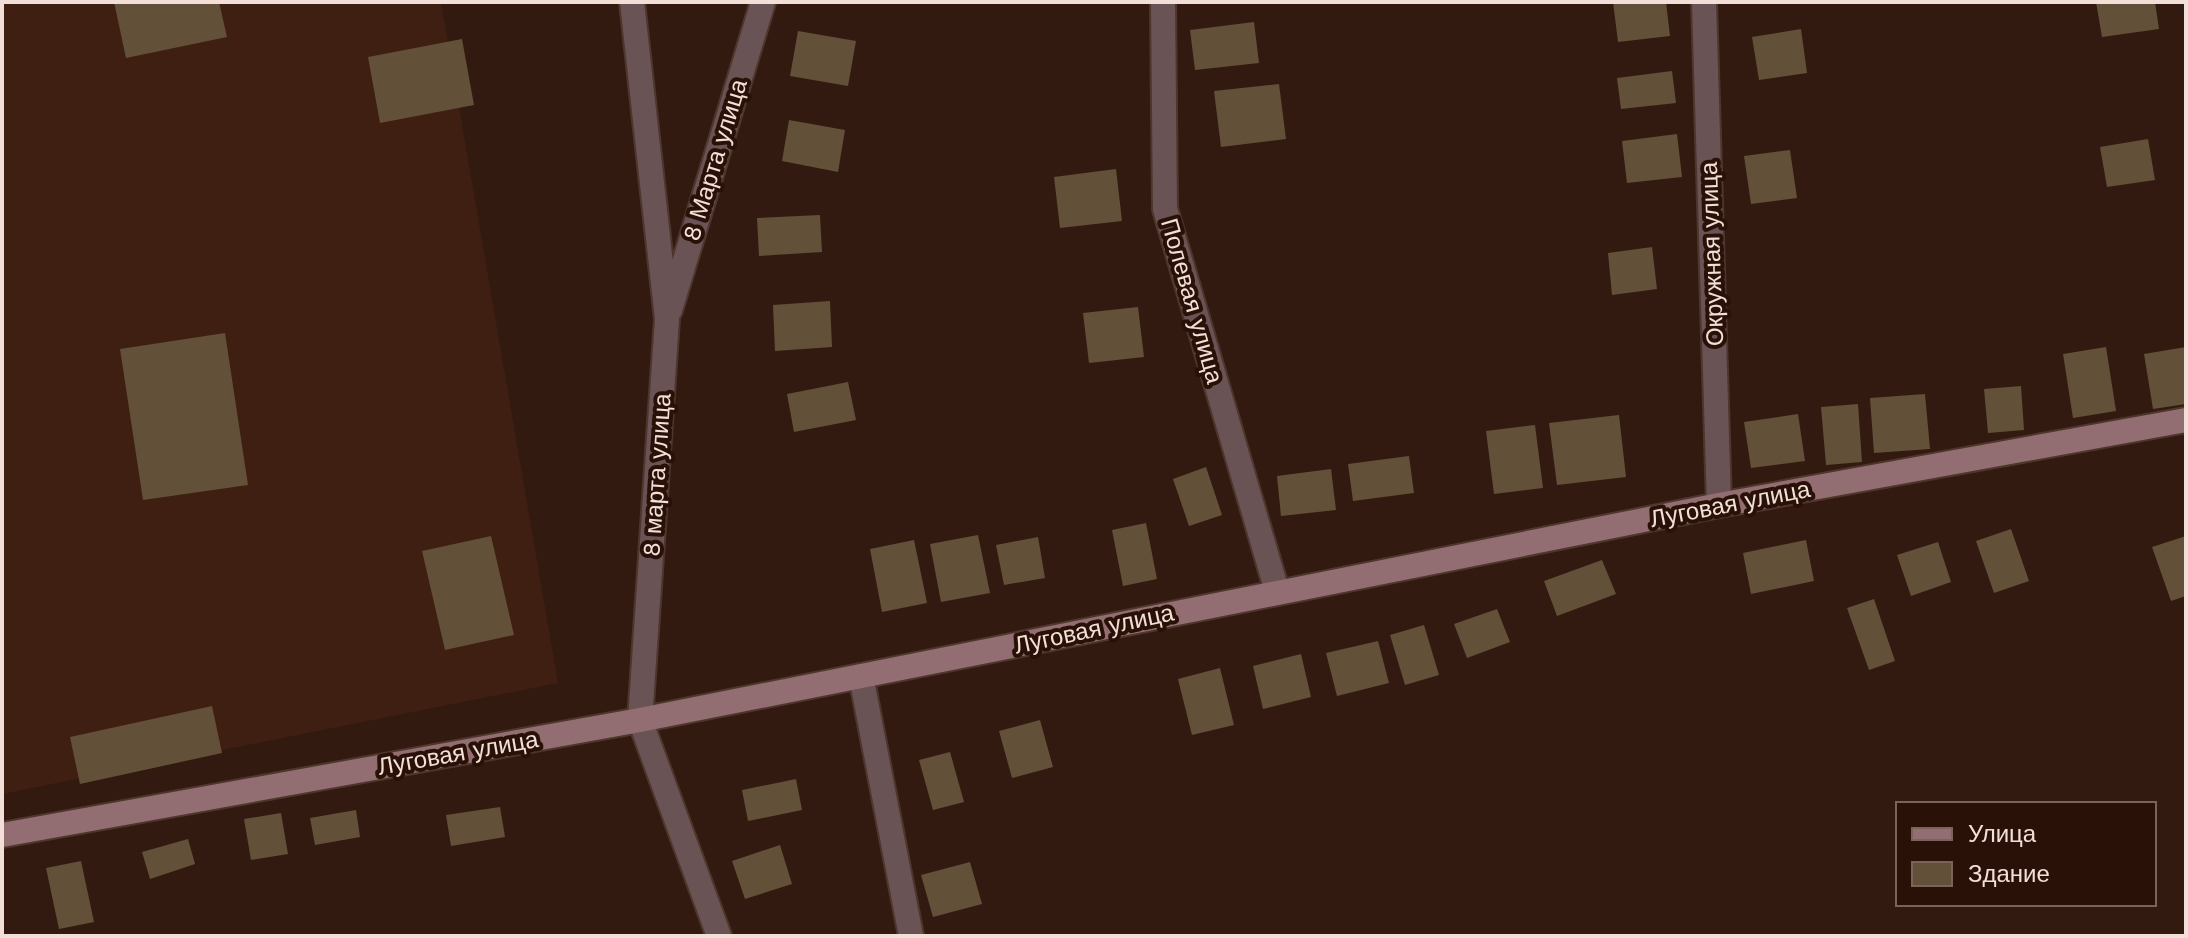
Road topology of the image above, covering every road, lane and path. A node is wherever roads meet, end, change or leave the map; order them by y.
1 (632, 2) edge
2 (763, 2) edge
3 (1163, 2) edge
4 (1704, 2) edge
5 (667, 319) junction
6 (2186, 420) edge
7 (1719, 505) junction
8 (1277, 591) junction
9 (861, 676) junction
10 (640, 720) junction
11 (2, 835) edge
12 (719, 936) edge
13 (911, 936) edge

1 - 5 street, 8 марта улица
2 - 5 street, 8 Марта улица
3 - 8 street, Полевая улица
4 - 7 street, Окружная улица
5 - 10 street, 8 марта улица
6 - 7 street, Луговая улица
7 - 8 street, Луговая улица
8 - 9 street, Луговая улица
9 - 10 street, Луговая улица
9 - 13 street
10 - 11 street, Луговая улица
10 - 12 street, 8 марта улица

